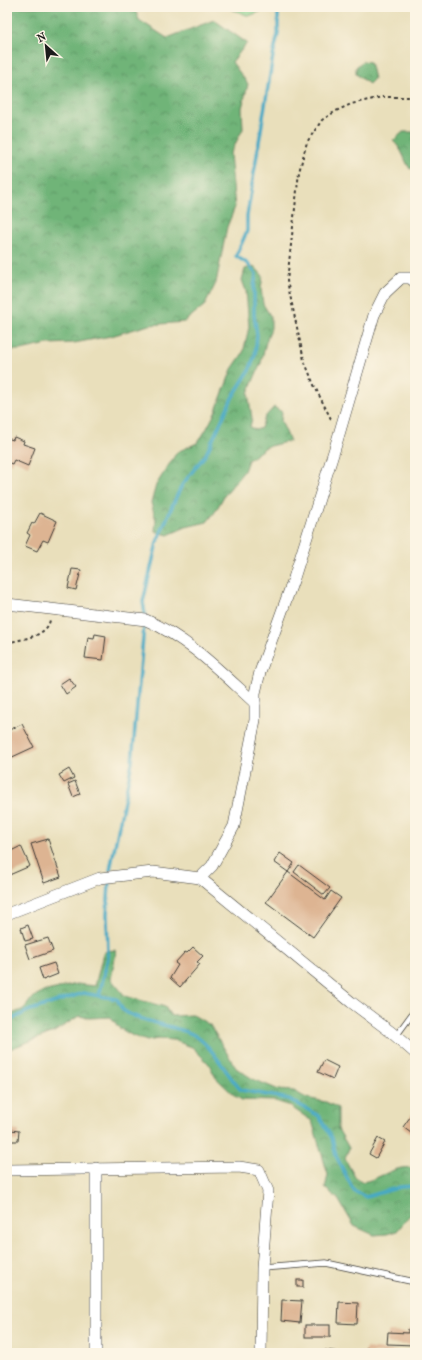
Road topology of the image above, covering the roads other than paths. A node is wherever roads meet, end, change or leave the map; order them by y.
1 (415, 282) edge
2 (7, 604) edge
3 (255, 703) junction
4 (200, 878) junction
5 (7, 914) edge
6 (415, 1010) edge
7 (396, 1036) junction
8 (415, 1053) edge
9 (96, 1168) junction
10 (7, 1170) edge
11 (262, 1268) junction
12 (415, 1282) edge
13 (96, 1353) edge
14 (261, 1353) edge

1 - 3 street
2 - 3 street
3 - 4 street
4 - 5 street
4 - 7 street
6 - 7 lane
7 - 8 street
9 - 10 street
9 - 11 street
9 - 13 street
11 - 12 lane
11 - 14 street

